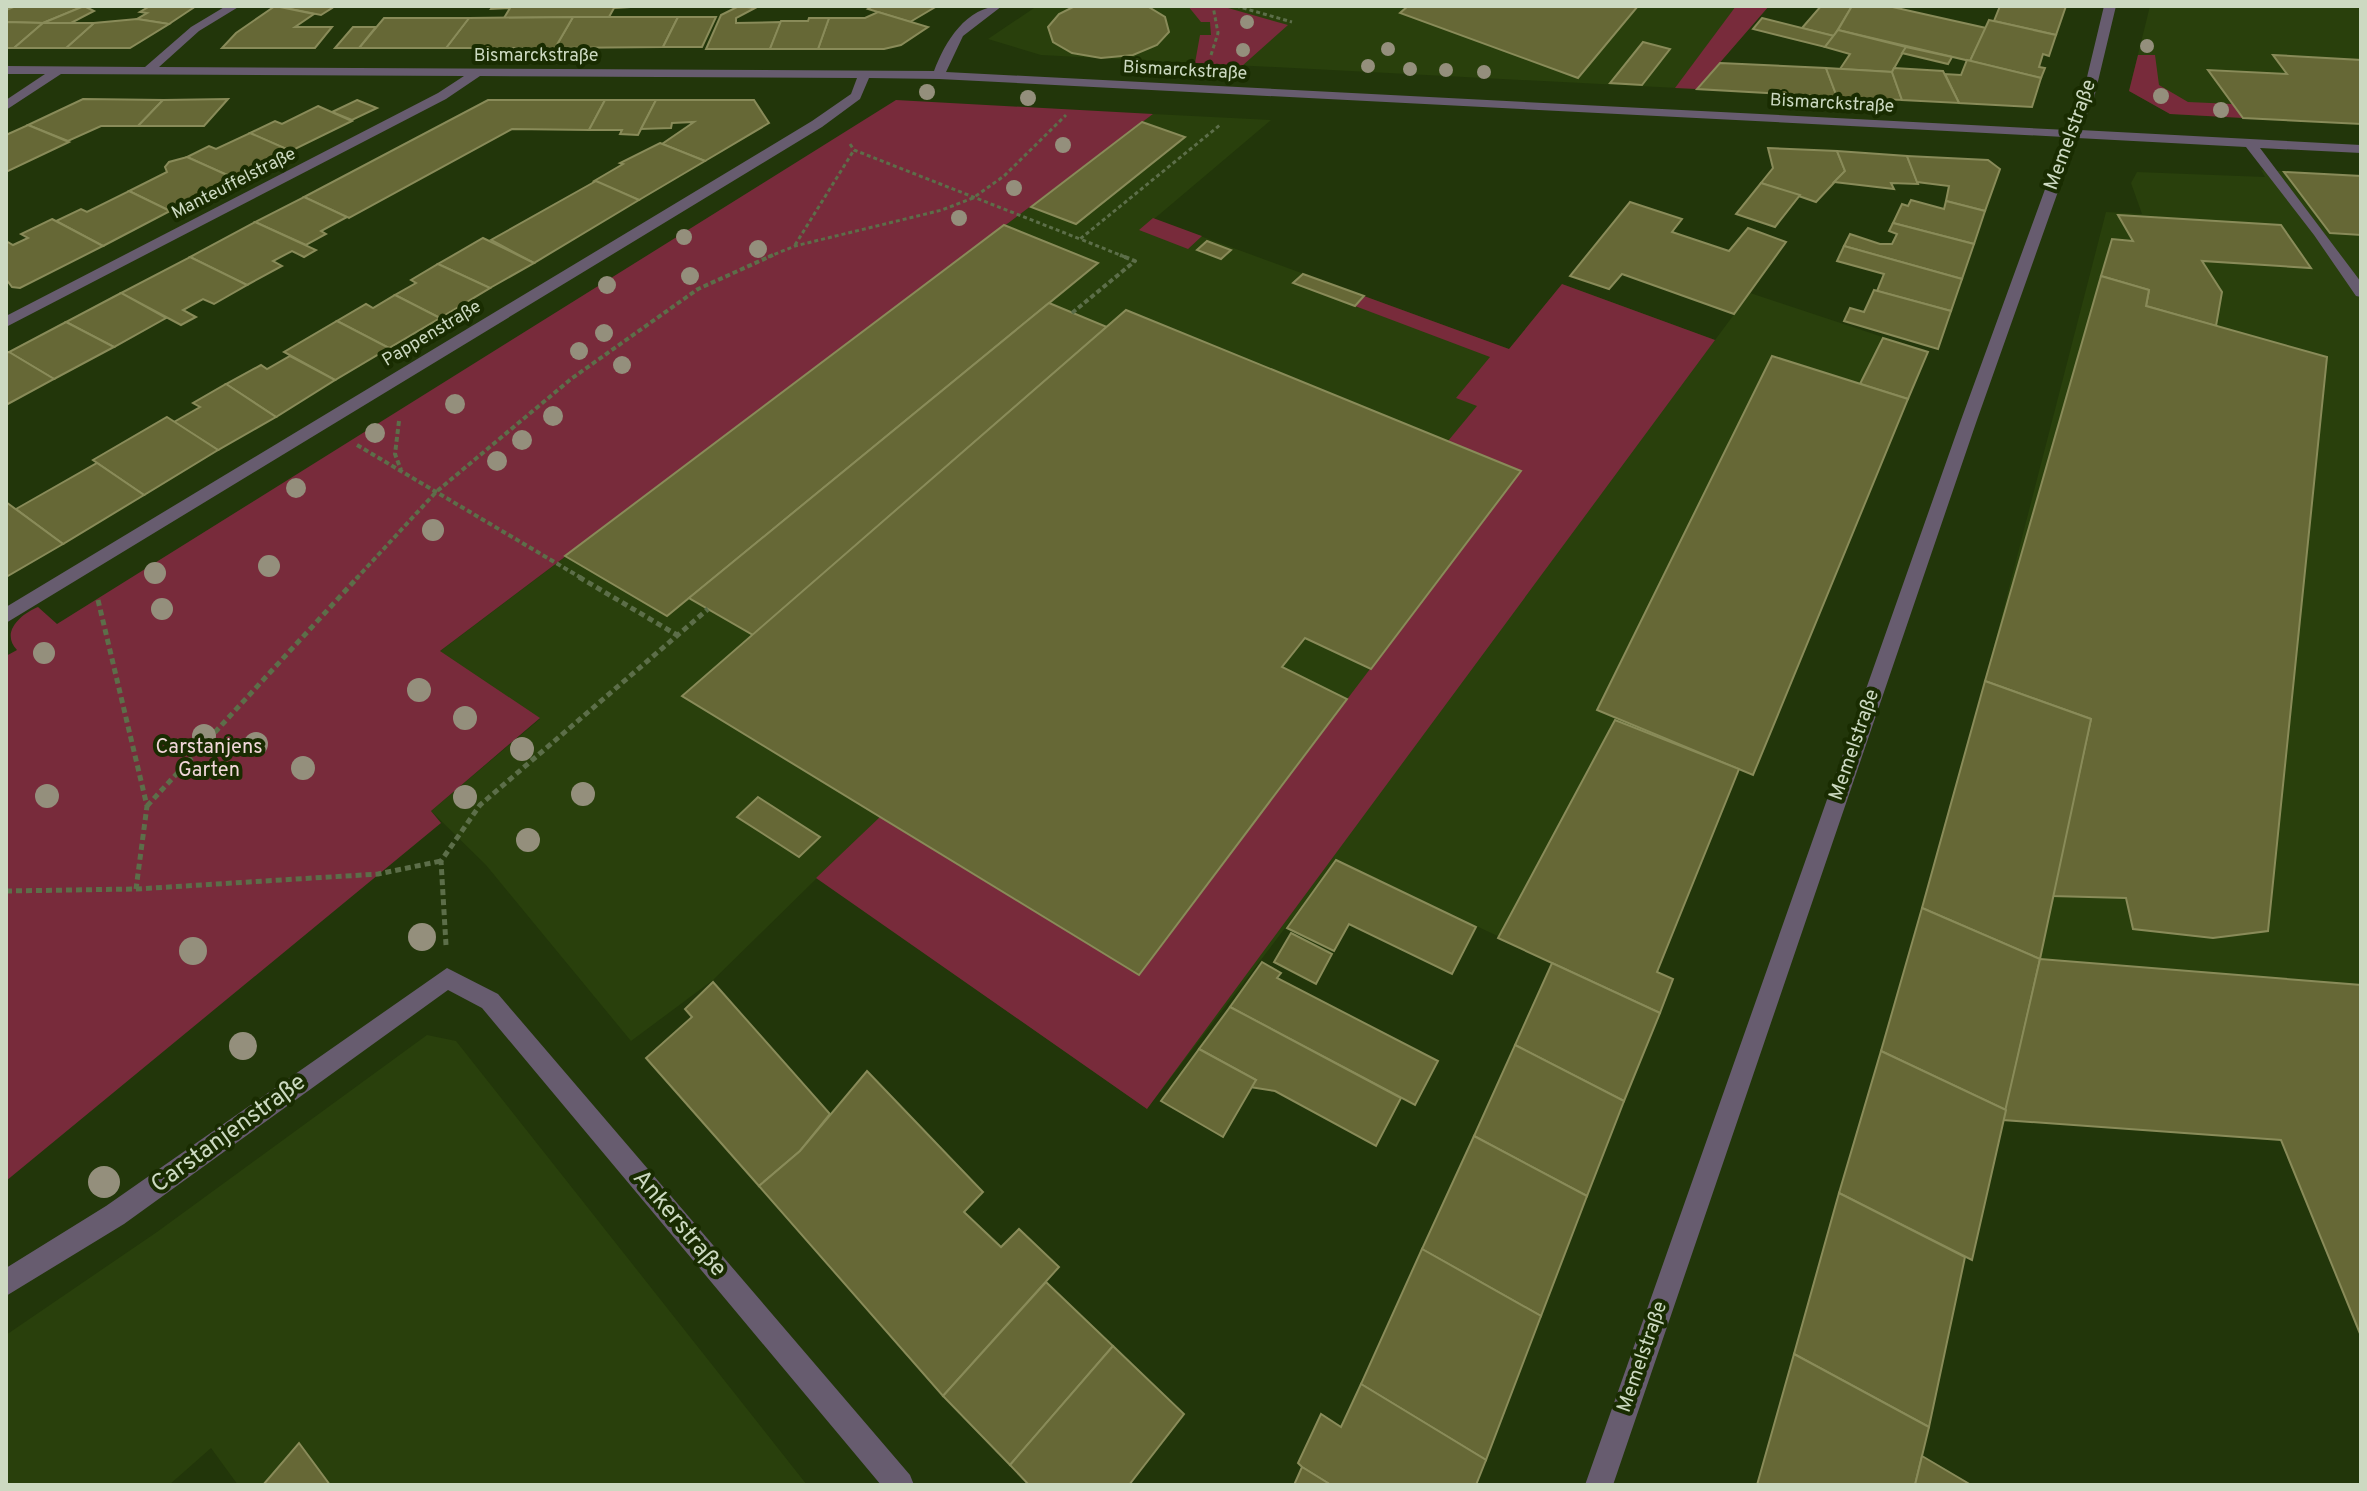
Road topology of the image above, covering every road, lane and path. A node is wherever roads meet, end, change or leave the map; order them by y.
1 (234, 6) edge
2 (996, 6) edge
3 (1213, 6) edge
4 (1236, 6) edge
5 (2110, 6) edge
6 (1292, 22) dead end
7 (1210, 59) dead end
8 (6, 70) edge
9 (59, 70) junction
10 (149, 70) junction
11 (475, 74) junction
12 (865, 74) junction
13 (939, 75) junction
14 (1090, 84) junction
15 (1261, 93) junction
16 (6, 106) edge
17 (817, 124) junction
18 (2074, 134) junction
19 (2249, 142) junction
20 (2361, 149) edge
21 (854, 150) junction
22 (973, 198) junction
23 (1080, 239) junction
24 (795, 246) junction
25 (2361, 293) edge
26 (1072, 313) dead end
27 (6, 322) edge
28 (323, 423) junction
29 (436, 492) junction
30 (89, 565) junction
31 (708, 609) dead end
32 (6, 616) edge
33 (677, 635) junction
34 (147, 806) junction
35 (441, 861) junction
36 (136, 889) junction
37 (6, 891) edge
38 (447, 978) junction
39 (6, 1283) edge
40 (900, 1485) edge
41 (1599, 1485) edge

1 - 10 street
2 - 13 street
3 - 7 path
4 - 6 path
5 - 18 street, Memelstraße
8 - 9 street, Bismarckstraße
9 - 10 street, Bismarckstraße
9 - 16 street
10 - 11 street, Bismarckstraße
11 - 12 street, Bismarckstraße
11 - 27 street, Manteuffelstraße
12 - 13 street, Bismarckstraße
12 - 17 street, Pappenstraße
13 - 14 street, Bismarckstraße
14 - 15 street, Bismarckstraße
14 - 22 path
15 - 18 street, Bismarckstraße
15 - 23 path
17 - 21 path
17 - 28 street, Pappenstraße
18 - 19 street, Bismarckstraße
18 - 41 street, Memelstraße
19 - 20 street, Bismarckstraße
19 - 25 street
21 - 22 path
21 - 24 path
22 - 23 path
22 - 24 path
23 - 26 path
24 - 29 path
28 - 29 path
28 - 30 street, Pappenstraße
29 - 33 path
29 - 34 path
30 - 32 street, Pappenstraße
30 - 34 path
31 - 33 path
33 - 35 path
34 - 36 path
35 - 36 path
35 - 38 path
36 - 37 path
38 - 39 street, Carstanjenstraße
38 - 40 street, Ankerstraße

